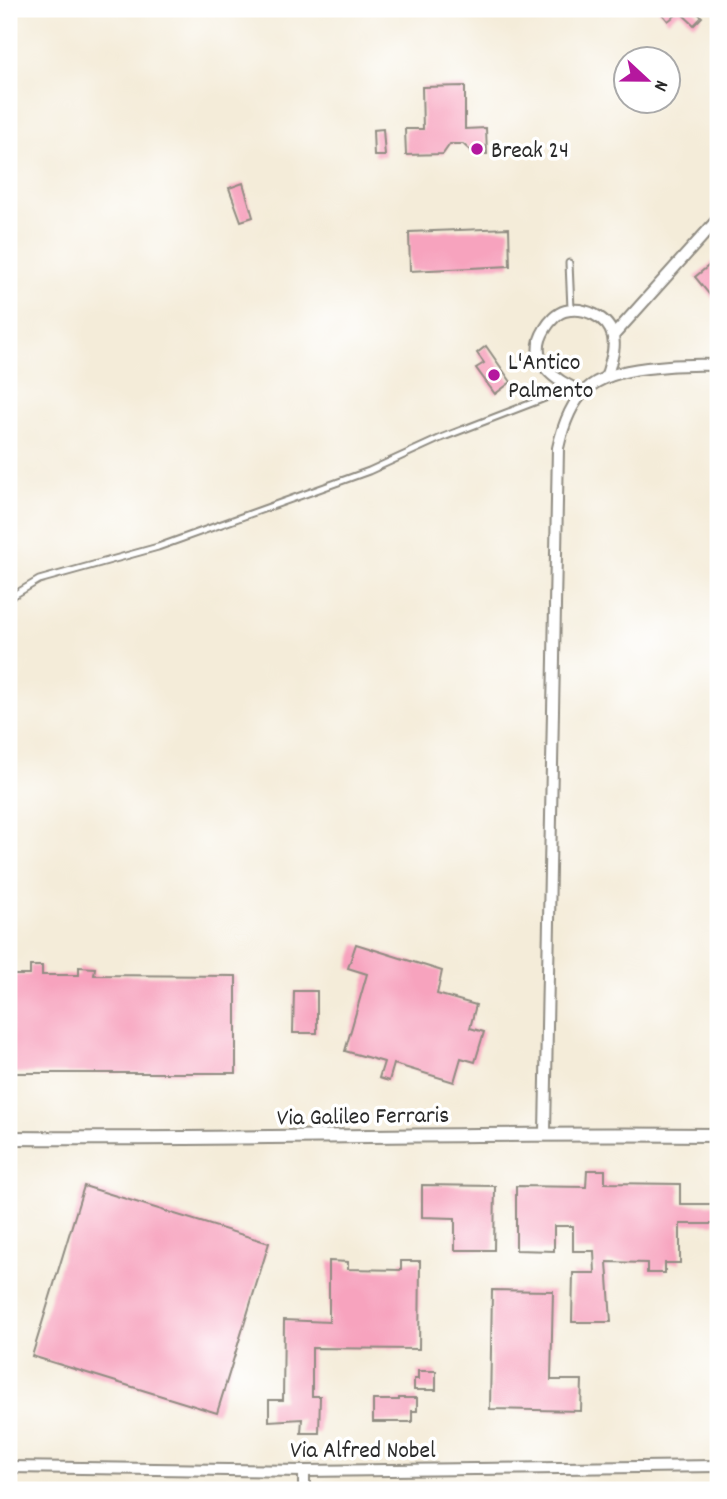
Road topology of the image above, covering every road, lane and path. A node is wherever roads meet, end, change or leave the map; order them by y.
1 (718, 219) edge
2 (569, 263) dead end
3 (571, 310) junction
4 (613, 336) junction
5 (718, 365) edge
6 (607, 374) junction
7 (563, 384) junction
8 (583, 392) junction
9 (9, 598) edge
10 (545, 1132) junction
11 (718, 1135) edge
12 (9, 1138) edge
13 (718, 1466) edge
14 (9, 1467) edge
15 (304, 1471) junction
16 (304, 1490) edge

1 - 4 street
2 - 3 lane
3 - 4 street
3 - 7 street
4 - 6 street
5 - 6 street
6 - 8 street
7 - 8 street
7 - 9 lane
8 - 10 street
10 - 11 street, Via Galileo Ferraris
10 - 12 street, Via Galileo Ferraris
13 - 15 street, Via Alfred Nobel
14 - 15 street, Via Alfred Nobel
15 - 16 street

